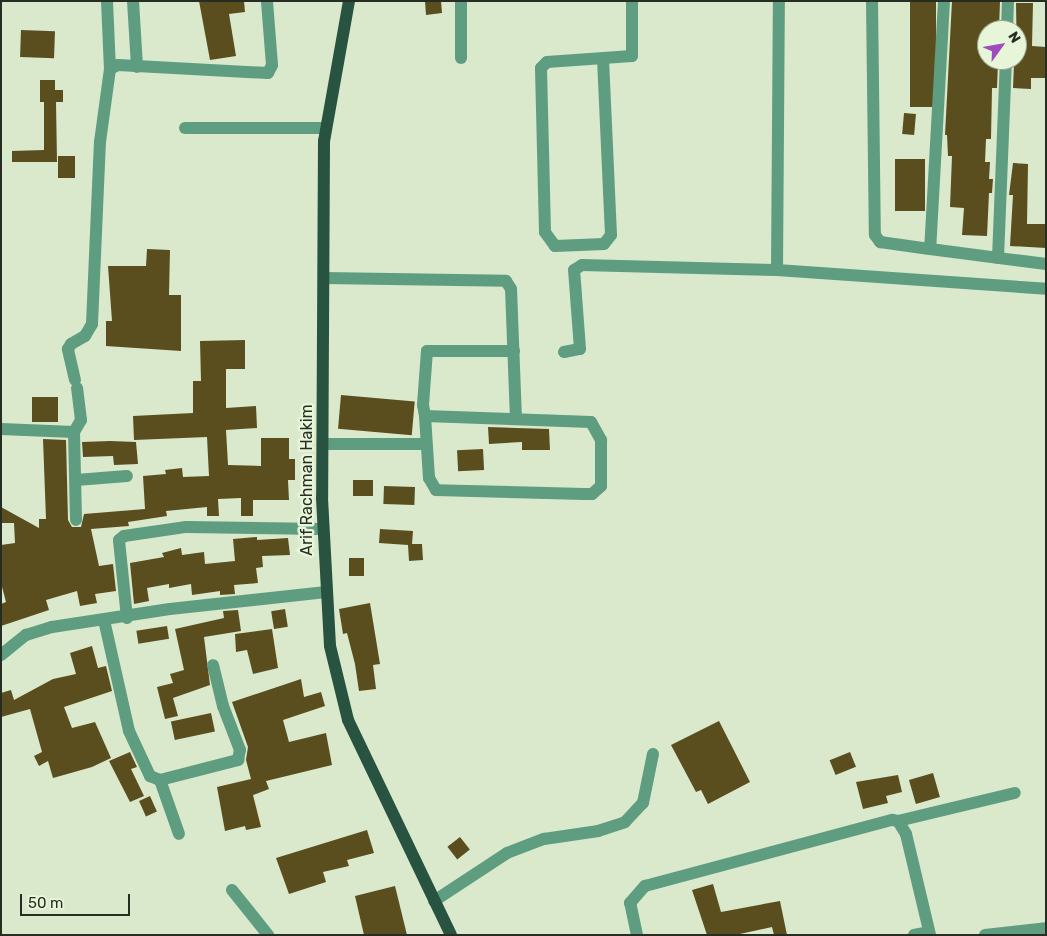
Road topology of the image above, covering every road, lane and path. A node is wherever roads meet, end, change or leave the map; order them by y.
1 (107, 1) edge
2 (133, 1) edge
3 (267, 1) edge
4 (349, 1) edge
5 (460, 1) edge
6 (632, 1) edge
7 (779, 1) edge
8 (872, 1) edge
9 (944, 1) edge
10 (1008, 1) edge
11 (1007, 20) edge
12 (461, 58) dead end
13 (603, 59) junction
14 (137, 67) junction
15 (110, 69) junction
16 (1006, 70) edge
17 (185, 128) dead end
18 (326, 128) junction
19 (930, 249) junction
20 (998, 258) junction
21 (1046, 264) edge
22 (776, 270) junction
23 (324, 278) junction
24 (1046, 289) edge
25 (514, 351) junction
26 (564, 352) dead end
27 (425, 416) junction
28 (516, 418) junction
29 (1, 429) edge
30 (74, 432) junction
31 (323, 444) junction
32 (425, 444) junction
33 (127, 476) dead end
34 (76, 480) junction
35 (76, 520) dead end
36 (323, 529) junction
37 (326, 592) junction
38 (127, 618) junction
39 (104, 620) junction
40 (1, 655) edge
41 (213, 665) dead end
42 (653, 754) dead end
43 (160, 780) junction
44 (1014, 793) dead end
45 (898, 821) junction
46 (178, 834) dead end
47 (232, 890) dead end
48 (434, 901) junction
49 (1046, 928) edge
50 (929, 934) edge
51 (268, 935) edge
52 (451, 935) edge
53 (637, 935) edge
54 (914, 935) edge
55 (985, 935) edge

1 - 15 street
2 - 14 street
3 - 14 street
4 - 18 main road, Arif Rachman Hakim
5 - 12 street
6 - 13 street
7 - 22 street
8 - 19 street
9 - 19 street
10 - 11 street
13 - 13 street
14 - 15 street
15 - 30 street
16 - 20 street
17 - 18 street
18 - 23 main road, Arif Rachman Hakim
19 - 20 street
20 - 21 street
22 - 24 street
22 - 26 street
23 - 25 street
23 - 31 main road, Arif Rachman Hakim
25 - 27 street
25 - 28 street
27 - 28 street
27 - 32 street
28 - 32 street
29 - 30 street
30 - 34 street
31 - 32 street
31 - 36 main road, Arif Rachman Hakim
33 - 34 street
34 - 35 street
36 - 37 main road, Arif Rachman Hakim
36 - 38 street
37 - 38 street
37 - 48 main road, Arif Rachman Hakim
38 - 39 street
39 - 40 street
39 - 43 street
41 - 43 street
42 - 48 street
43 - 46 street
44 - 45 street
45 - 50 street
45 - 53 street
47 - 51 street
48 - 52 main road, Arif Rachman Hakim
49 - 55 street
50 - 54 street

